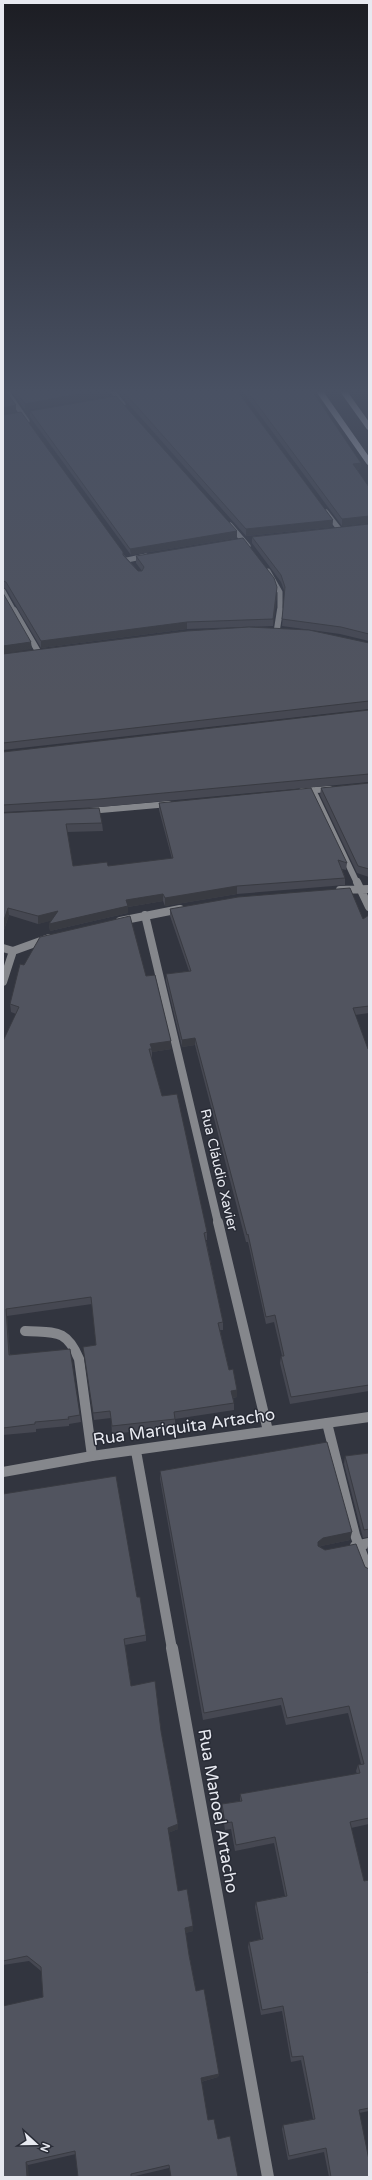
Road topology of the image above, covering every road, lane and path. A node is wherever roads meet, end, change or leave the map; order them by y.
1 (321, 505) edge
2 (228, 523) edge
3 (347, 529) edge
4 (332, 530) edge
5 (340, 530) junction
6 (251, 539) edge
7 (244, 540) junction
8 (236, 542) edge
9 (122, 553) edge
10 (253, 553) edge
11 (150, 556) edge
12 (127, 560) junction
13 (131, 565) edge
14 (263, 565) edge
15 (3, 591) edge
16 (270, 629) edge
17 (277, 629) junction
18 (285, 630) edge
19 (47, 652) edge
20 (39, 653) junction
21 (32, 654) edge
22 (337, 788) edge
23 (313, 790) junction
24 (298, 792) edge
25 (179, 803) edge
26 (85, 812) edge
27 (365, 889) edge
28 (330, 891) edge
29 (191, 907) edge
30 (369, 907) edge
31 (145, 915) junction
32 (114, 922) edge
33 (60, 935) edge
34 (3, 948) edge
35 (13, 951) junction
36 (3, 982) edge
37 (25, 1332) dead end
38 (369, 1416) edge
39 (327, 1423) junction
40 (268, 1431) junction
41 (136, 1451) junction
42 (92, 1456) junction
43 (3, 1472) edge
44 (365, 1544) edge
45 (345, 1548) edge
46 (369, 1572) edge
47 (268, 2177) edge

1 - 5 street
2 - 7 street
3 - 5 street
4 - 5 street
6 - 7 street
7 - 8 street
7 - 10 street
9 - 12 street
11 - 12 street
12 - 13 street
14 - 17 street
15 - 20 street
16 - 17 street
17 - 18 street
19 - 20 street
20 - 21 street
22 - 23 street
23 - 24 street
23 - 27 street
25 - 26 street
27 - 28 street
27 - 30 street
29 - 31 street
31 - 32 street
31 - 40 street, Rua Cláudio Xavier
33 - 35 street
34 - 35 street
35 - 36 street
37 - 42 street
38 - 39 street, Rua Mariquita Artacho
39 - 40 street, Rua Mariquita Artacho
39 - 44 street
40 - 41 street, Rua Mariquita Artacho
41 - 42 street, Rua Mariquita Artacho
41 - 47 street, Rua Manoel Artacho
42 - 43 street, Rua Mariquita Artacho
44 - 45 street
44 - 46 street

